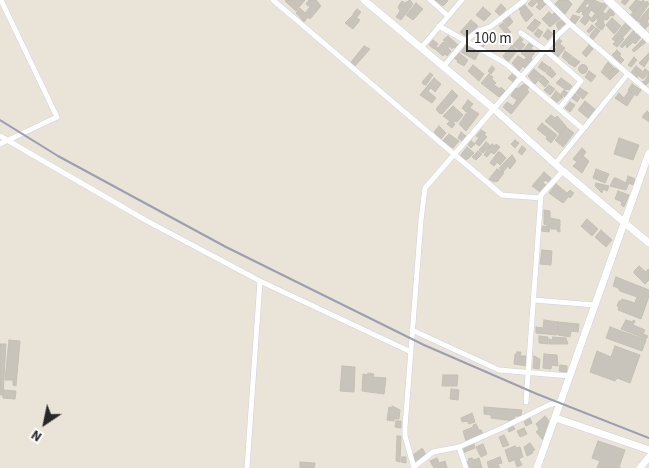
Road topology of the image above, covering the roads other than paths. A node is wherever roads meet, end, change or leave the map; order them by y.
1 (1, 0) edge
2 (274, 0) edge
3 (364, 0) edge
4 (430, 0) edge
5 (462, 0) edge
6 (525, 0) edge
7 (546, 0) edge
8 (608, 0) edge
9 (448, 16) junction
10 (570, 24) junction
11 (440, 26) junction
12 (521, 33) dead end
13 (649, 38) edge
14 (465, 41) junction
15 (421, 48) junction
16 (545, 50) junction
17 (444, 67) junction
18 (627, 75) junction
19 (522, 78) junction
20 (649, 92) edge
21 (494, 109) junction
22 (559, 109) junction
23 (583, 129) junction
24 (0, 136) edge
25 (7, 141) junction
26 (0, 144) edge
27 (649, 153) edge
28 (454, 155) junction
29 (555, 164) junction
30 (647, 167) edge
31 (563, 171) junction
32 (541, 198) junction
33 (625, 222) junction
34 (649, 243) edge
35 (260, 281) junction
36 (534, 300) junction
37 (595, 305) junction
38 (412, 330) junction
39 (411, 352) junction
40 (528, 372) junction
41 (570, 376) junction
42 (562, 401) junction
43 (526, 402) dead end
44 (556, 418) junction
45 (459, 447) junction
46 (649, 450) edge
47 (649, 457) edge
48 (414, 467) edge
49 (247, 468) edge
50 (466, 468) edge
51 (537, 468) edge
52 (640, 468) edge

1 - 25 street
2 - 28 street
3 - 15 street
4 - 9 street
5 - 9 street
6 - 14 street
7 - 10 street
8 - 13 main road
9 - 11 street
10 - 16 street
10 - 18 street
11 - 14 street
11 - 15 street
12 - 16 street
14 - 17 street
14 - 19 street
15 - 17 street
16 - 19 street
16 - 22 street
17 - 21 street
18 - 20 street
18 - 23 street
19 - 21 street
19 - 22 street
21 - 28 street
21 - 29 street
22 - 23 street
23 - 29 street
24 - 25 street
25 - 26 street
25 - 35 street
27 - 30 street
28 - 32 street
28 - 38 street
29 - 31 street
30 - 33 street
31 - 32 street
31 - 33 street
32 - 36 street
33 - 34 street
33 - 37 street
35 - 39 street
35 - 49 street
36 - 37 street
36 - 40 street
37 - 41 street
38 - 39 street
38 - 40 street
39 - 48 street
40 - 41 street
40 - 43 street
41 - 42 street
42 - 44 street
42 - 45 street
44 - 46 street
44 - 51 street
45 - 48 street
45 - 50 street
47 - 52 street

